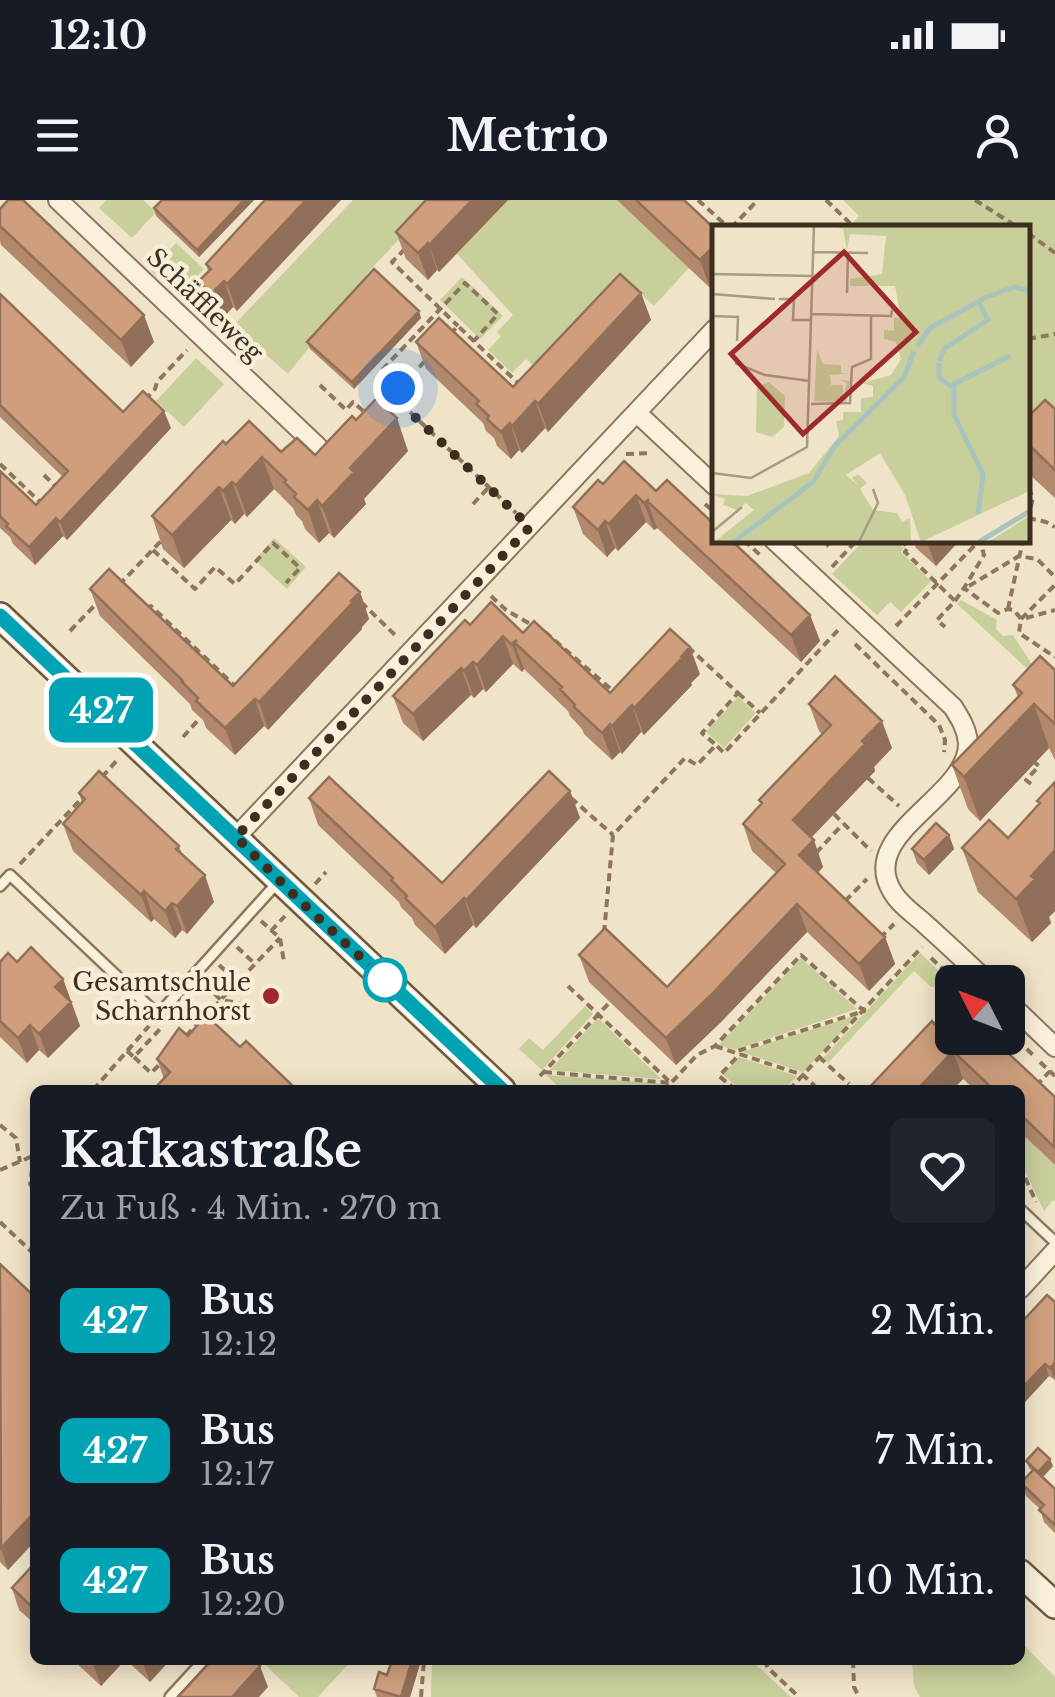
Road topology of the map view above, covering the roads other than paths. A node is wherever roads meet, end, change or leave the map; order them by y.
1 (58, 200) edge
2 (712, 333) edge
3 (637, 414) junction
4 (318, 447) edge
5 (712, 483) edge
6 (776, 542) edge
7 (0, 616) edge
8 (236, 837) junction
9 (279, 880) junction
10 (0, 886) edge
11 (969, 965) edge
12 (1025, 1018) edge
13 (1055, 1047) edge
14 (497, 1085) edge
15 (1025, 1214) edge
16 (1055, 1242) edge
17 (1055, 1251) edge
18 (1025, 1284) edge
19 (1025, 1578) edge
20 (1055, 1605) edge
21 (199, 1665) edge
22 (170, 1697) edge

1 - 4 street, Schäffleweg
2 - 3 street
3 - 5 street
3 - 8 street
6 - 11 street
7 - 8 street
8 - 9 street
9 - 10 lane
9 - 14 street
12 - 13 street
15 - 16 lane
17 - 18 street
19 - 20 street
21 - 22 lane

